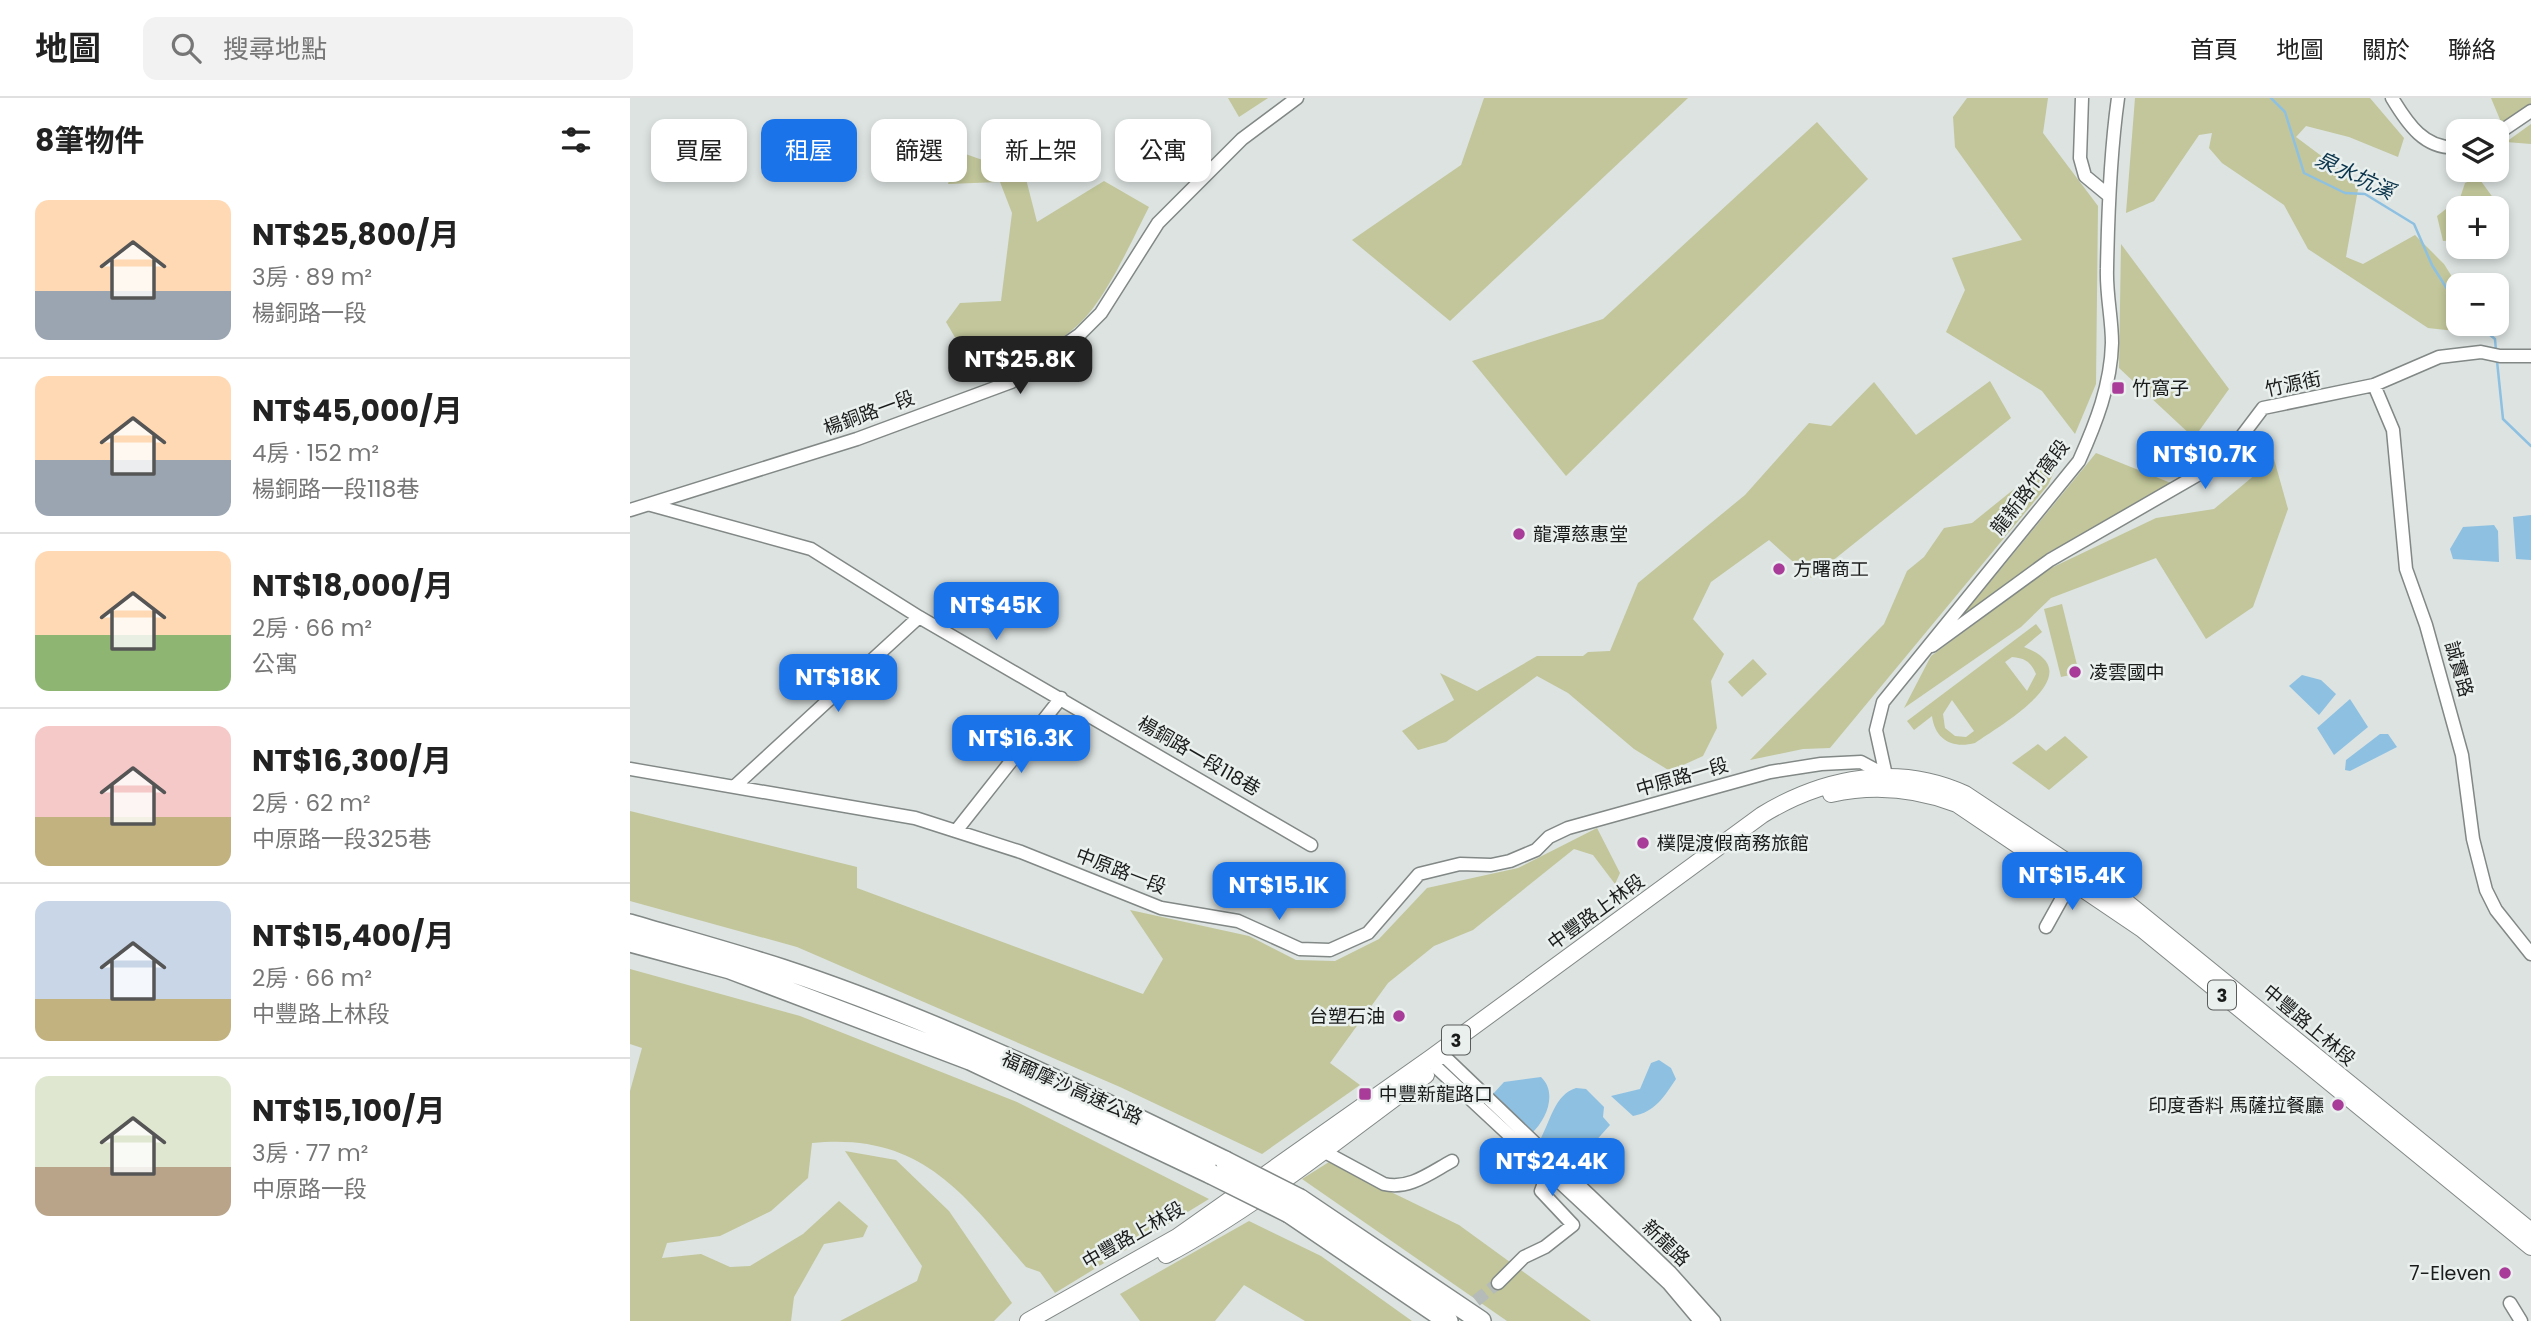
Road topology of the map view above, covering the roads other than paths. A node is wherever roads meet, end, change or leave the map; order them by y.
1 (1297, 98) edge
2 (2082, 98) edge
3 (2118, 98) edge
4 (2392, 98) edge
5 (2531, 111) edge
6 (2509, 126) edge
7 (2446, 147) edge
8 (2108, 195) junction
9 (2531, 356) edge
10 (2374, 385) junction
11 (652, 505) junction
12 (632, 507) edge
13 (919, 617) junction
14 (1926, 650) junction
15 (1061, 698) junction
16 (630, 769) edge
17 (1887, 781) junction
18 (735, 786) junction
19 (956, 831) junction
20 (1311, 845) dead end
21 (2071, 882) junction
22 (630, 924) edge
23 (2046, 927) dead end
24 (630, 942) edge
25 (2531, 954) edge
26 (1438, 1061) junction
27 (1322, 1151) junction
28 (1452, 1161) dead end
29 (1218, 1167) junction
30 (1549, 1172) junction
31 (1294, 1206) junction
32 (2531, 1231) edge
33 (2531, 1247) edge
34 (1498, 1283) tunnel mouth
35 (2510, 1304) dead end
36 (1028, 1321) edge
37 (1047, 1321) edge
38 (1448, 1321) edge
39 (1481, 1321) edge
40 (1700, 1321) edge
41 (1714, 1321) edge
42 (2521, 1321) edge

1 - 11 street, 楊銅路一段
2 - 8 street
3 - 8 street, 龍新路竹窩段
4 - 7 street
5 - 6 street
8 - 14 street, 龍新路竹窩段
9 - 10 street, 竹源街
10 - 14 street, 竹源街
10 - 25 street, 誠實路
11 - 12 street, 楊銅路一段
11 - 13 street, 楊銅路一段118巷
13 - 15 street, 楊銅路一段118巷
13 - 18 street
14 - 17 street, 龍新路竹窩段
15 - 19 street
15 - 20 street, 楊銅路一段118巷
16 - 18 street, 中原路一段
17 - 19 street, 中原路一段
17 - 21 main road, 中豐路上林段 / 3
17 - 26 main road, 中豐路上林段 / 3
17 - 32 main road, 中豐路上林段 / 3
18 - 19 street, 中原路一段
21 - 23 street
21 - 33 main road, 中豐路上林段 / 3
22 - 29 highway, 福爾摩沙高速公路
24 - 29 highway, 福爾摩沙高速公路
26 - 27 main road, 中豐路上林段 / 3
26 - 30 street, 新龍路
26 - 36 main road, 中豐路上林段 / 3
26 - 41 street, 新龍路
27 - 28 street
27 - 37 main road, 中豐路上林段 / 3
29 - 31 highway, 福爾摩沙高速公路, bridge
30 - 34 street
30 - 40 street, 新龍路
31 - 38 highway, 福爾摩沙高速公路
31 - 39 highway, 福爾摩沙高速公路
35 - 42 street

